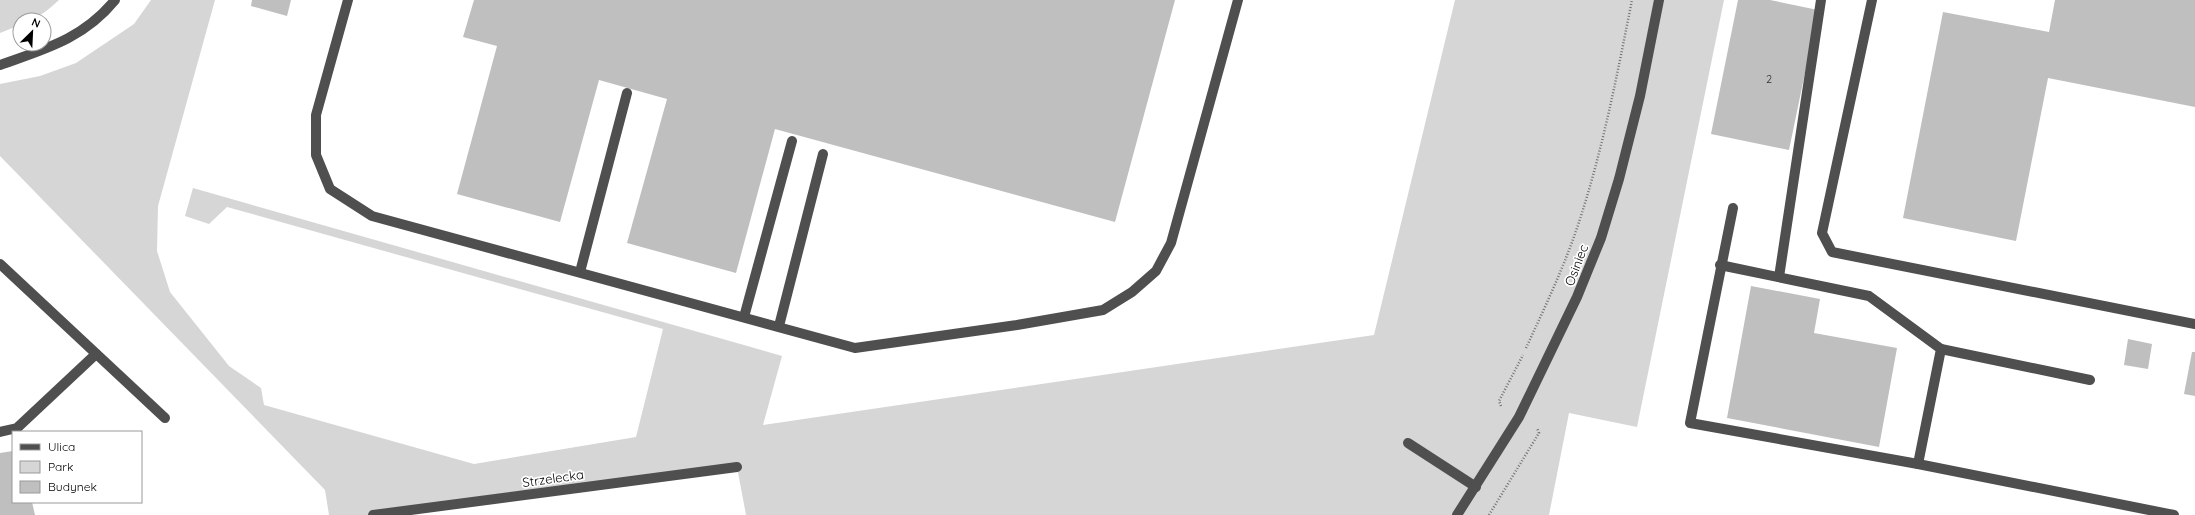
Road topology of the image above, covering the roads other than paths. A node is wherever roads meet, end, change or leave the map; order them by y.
1 (115, 0) edge
2 (348, 0) edge
3 (1238, 0) edge
4 (1659, 0) edge
5 (1821, 0) edge
6 (1872, 0) edge
7 (0, 65) edge
8 (627, 93) dead end
9 (792, 141) dead end
10 (823, 154) dead end
11 (1733, 208) dead end
12 (0, 264) edge
13 (1720, 265) junction
14 (580, 272) junction
15 (1779, 277) junction
16 (744, 317) junction
17 (2195, 324) edge
18 (779, 326) junction
19 (1941, 350) junction
20 (96, 354) junction
21 (2090, 380) dead end
22 (165, 418) dead end
23 (0, 432) edge
24 (1408, 444) dead end
25 (1918, 464) junction
26 (737, 467) dead end
27 (1476, 487) junction
28 (373, 515) edge
29 (1457, 515) edge
30 (2174, 515) edge

1 - 7 street
2 - 14 street
3 - 18 street
4 - 27 street, Osiniec
5 - 15 street
6 - 17 street
8 - 14 street
9 - 16 street
10 - 18 street
11 - 13 street
12 - 20 street
13 - 15 street
13 - 25 street
14 - 16 street
15 - 19 street
16 - 18 street
19 - 21 street
19 - 25 street
20 - 22 street
20 - 23 street
24 - 27 street
25 - 30 street
26 - 28 street, Strzelecka
27 - 29 street, Osiniec

